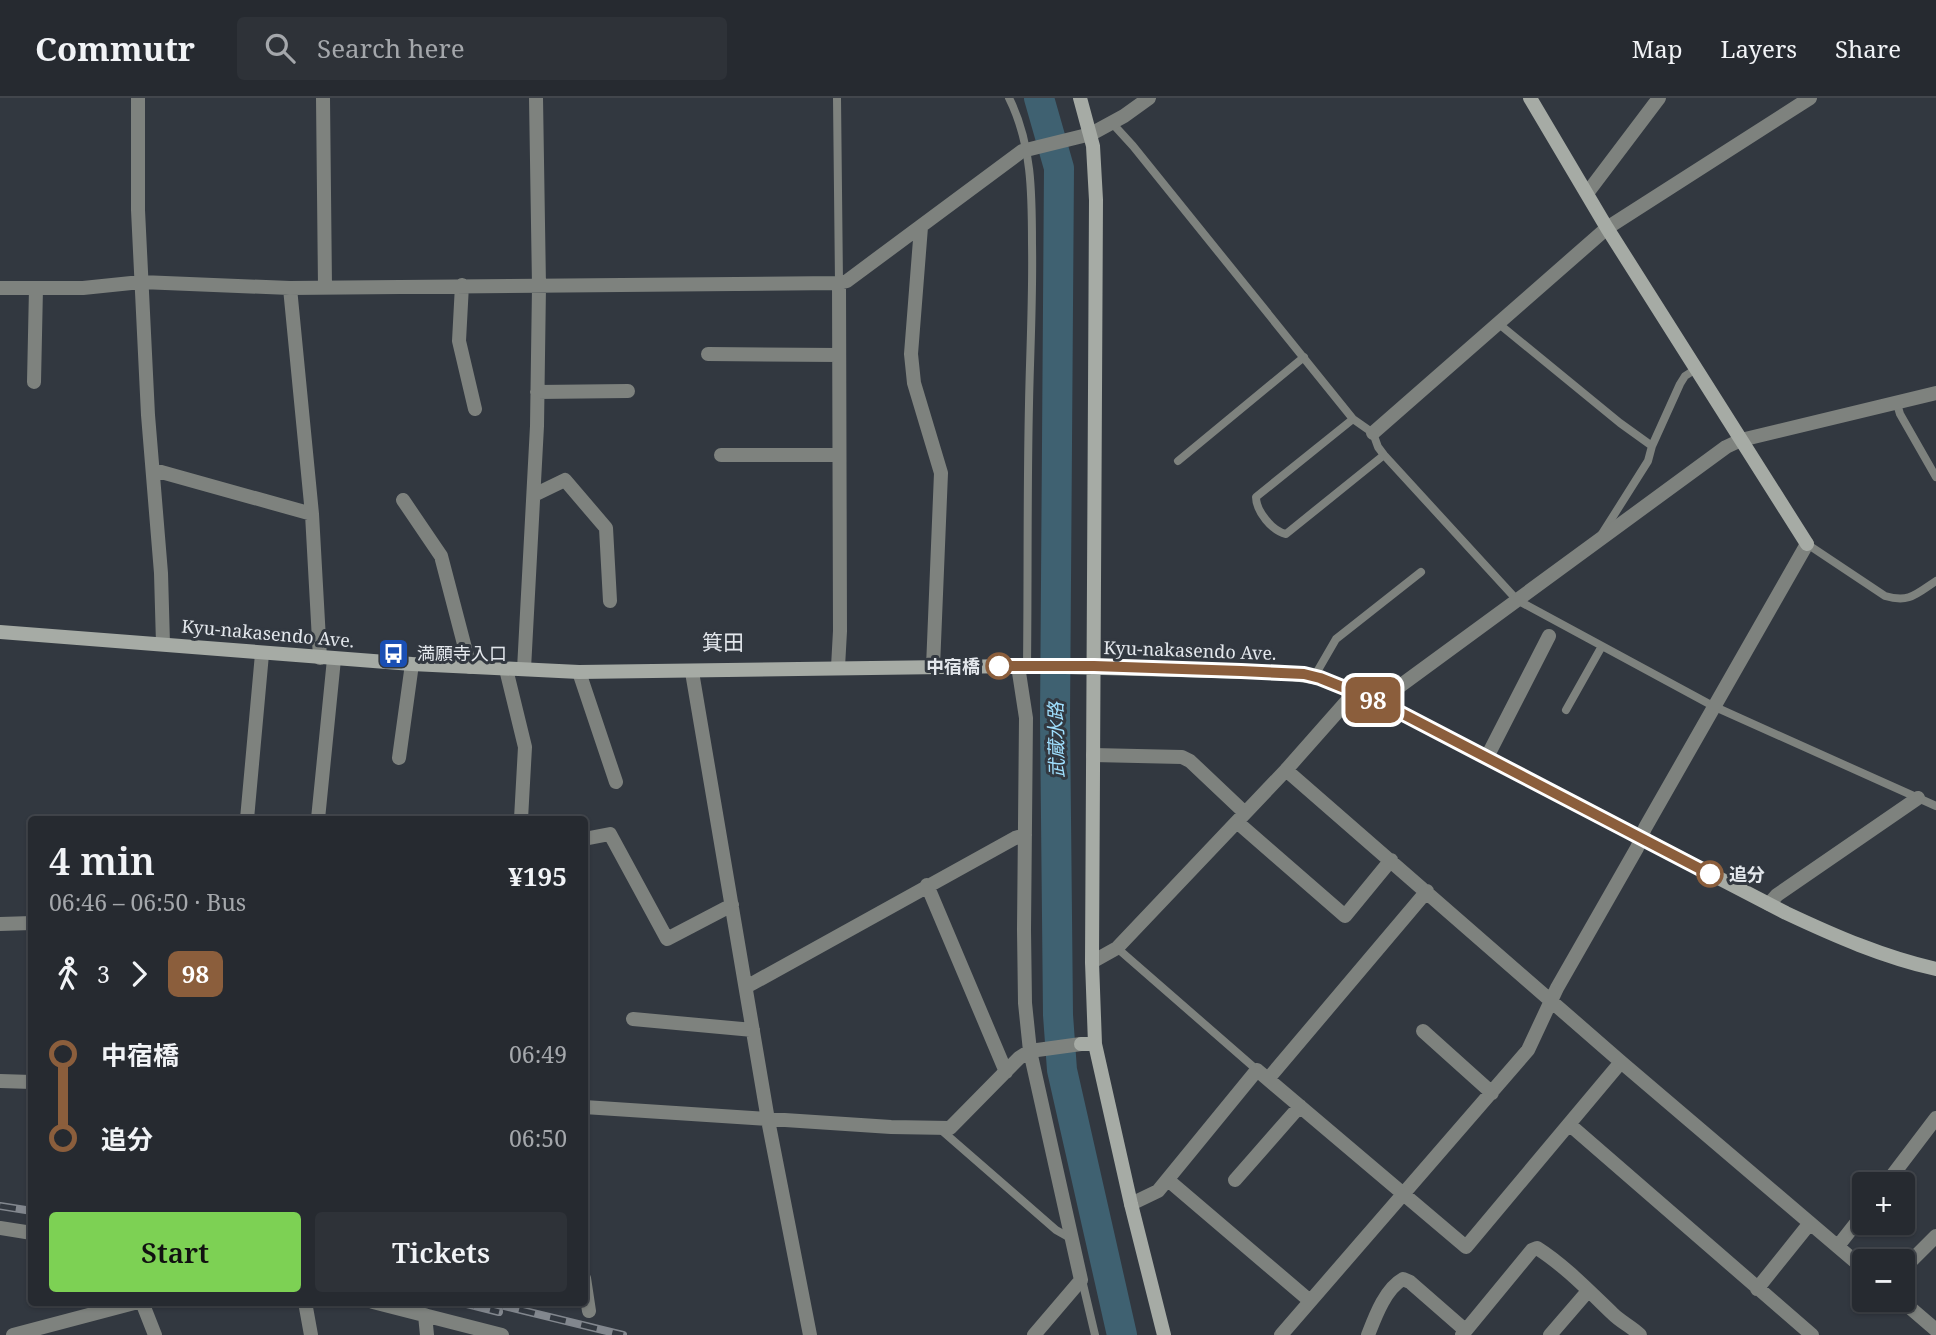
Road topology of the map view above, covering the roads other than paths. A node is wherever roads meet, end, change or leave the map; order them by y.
1 (138, 98) edge
2 (323, 98) edge
3 (536, 98) edge
4 (837, 98) edge
5 (1009, 98) edge
6 (1080, 98) edge
7 (1149, 98) edge
8 (1530, 98) edge
9 (1659, 98) edge
10 (1810, 98) edge
11 (1112, 123) junction
12 (1084, 136) junction
13 (1032, 148) junction
14 (1587, 192) junction
15 (921, 227) junction
16 (1608, 228) junction
17 (141, 282) junction
18 (839, 283) junction
19 (462, 285) junction
20 (539, 286) junction
21 (326, 287) junction
22 (0, 288) edge
23 (36, 288) junction
24 (290, 288) junction
25 (1499, 324) junction
26 (708, 354) dead end
27 (839, 355) junction
28 (1304, 357) junction
29 (1696, 369) junction
30 (34, 382) dead end
31 (628, 391) dead end
32 (537, 392) junction
33 (1936, 393) edge
34 (1896, 404) junction
35 (475, 409) dead end
36 (1353, 419) junction
37 (1373, 433) junction
38 (1741, 440) junction
39 (1652, 446) junction
40 (721, 455) dead end
41 (1384, 455) junction
42 (839, 456) junction
43 (1178, 461) dead end
44 (154, 470) junction
45 (1936, 477) edge
46 (534, 495) junction
47 (403, 500) dead end
48 (312, 514) junction
49 (1599, 540) junction
50 (1807, 544) junction
51 (1421, 572) dead end
52 (1936, 581) edge
53 (1517, 600) junction
54 (610, 601) dead end
55 (0, 632) edge
56 (1549, 636) dead end
57 (163, 644) junction
58 (1602, 646) junction
59 (262, 654) junction
60 (327, 658) junction
61 (412, 664) junction
62 (1026, 666) junction
63 (470, 667) junction
64 (838, 667) junction
65 (933, 667) junction
66 (1089, 667) junction
67 (506, 669) junction
68 (524, 670) junction
69 (579, 672) junction
70 (692, 672) junction
71 (1314, 677) junction
72 (1355, 692) junction
73 (1382, 703) junction
74 (1713, 706) junction
75 (1566, 710) dead end
76 (1093, 755) junction
77 (1487, 757) junction
78 (398, 758) dead end
79 (1286, 769) junction
80 (616, 782) dead end
81 (1918, 798) junction
82 (1936, 806) edge
83 (247, 816) edge
84 (318, 816) edge
85 (521, 816) edge
86 (1241, 817) junction
87 (1025, 835) junction
88 (1640, 837) junction
89 (588, 838) edge
90 (1391, 860) junction
91 (927, 885) junction
92 (1427, 891) junction
93 (1769, 904) junction
94 (732, 905) junction
95 (28, 923) edge
96 (0, 924) edge
97 (1116, 948) junction
98 (1092, 962) junction
99 (1936, 969) edge
100 (746, 987) junction
101 (1552, 1001) junction
102 (633, 1019) dead end
103 (753, 1030) junction
104 (1423, 1031) dead end
105 (1088, 1044) junction
106 (1036, 1050) junction
107 (1621, 1062) junction
108 (1006, 1072) junction
109 (1263, 1075) junction
110 (0, 1081) edge
111 (28, 1082) edge
112 (1492, 1093) junction
113 (588, 1107) edge
114 (1300, 1107) junction
115 (1936, 1118) edge
116 (768, 1120) junction
117 (1570, 1125) junction
118 (939, 1128) junction
119 (1895, 1172) edge
120 (1168, 1180) junction
121 (1235, 1180) dead end
122 (1404, 1194) junction
123 (1131, 1204) junction
124 (1810, 1223) junction
125 (0, 1228) edge
126 (1852, 1229) edge
127 (28, 1232) edge
128 (1936, 1236) edge
129 (1072, 1239) junction
130 (1838, 1247) junction
131 (1915, 1257) edge
132 (1852, 1259) edge
133 (1081, 1280) junction
134 (1757, 1289) junction
135 (1588, 1291) junction
136 (1310, 1301) junction
137 (588, 1304) edge
138 (125, 1306) edge
139 (142, 1306) edge
140 (307, 1306) edge
141 (389, 1306) edge
142 (589, 1311) dead end
143 (1915, 1312) edge
144 (425, 1315) junction
145 (1936, 1330) edge
146 (1463, 1333) edge
147 (13, 1335) edge
148 (156, 1335) edge
149 (311, 1335) edge
150 (427, 1335) edge
151 (502, 1335) edge
152 (810, 1335) edge
153 (1034, 1335) edge
154 (1095, 1335) edge
155 (1164, 1335) edge
156 (1281, 1335) edge
157 (1368, 1335) edge
158 (1550, 1335) edge
159 (1640, 1335) edge
160 (1812, 1335) edge

1 - 17 street
2 - 21 street
3 - 20 street
4 - 18 lane
5 - 13 lane
6 - 12 main road
7 - 11 street
8 - 14 main road
9 - 14 street
10 - 16 street
11 - 12 street
11 - 28 lane
12 - 13 street
12 - 66 main road
13 - 15 street
13 - 62 lane
14 - 16 main road
15 - 18 street
15 - 65 street
16 - 25 street
16 - 29 main road
17 - 23 street
17 - 24 street
17 - 44 street
18 - 20 street
18 - 27 street
19 - 20 street
19 - 21 street
19 - 35 street
20 - 32 street
21 - 24 street
22 - 23 street
23 - 30 street
24 - 48 street
25 - 37 street
25 - 39 lane
26 - 27 street
27 - 42 street
28 - 36 lane
28 - 43 lane
29 - 38 main road
29 - 39 lane
31 - 32 street
32 - 46 street
33 - 34 street
34 - 38 street
34 - 45 lane
36 - 37 lane
36 - 41 lane
37 - 41 lane
38 - 49 street
38 - 50 main road
39 - 49 lane
40 - 42 street
41 - 53 lane
42 - 64 street
44 - 48 street
44 - 57 street
46 - 54 street
46 - 68 street
47 - 63 street
48 - 60 street
49 - 53 street
50 - 52 lane
50 - 74 street
51 - 71 lane
53 - 58 lane
53 - 73 street
55 - 57 main road, Kyu-nakasendo Ave.
56 - 77 street
57 - 59 main road, Kyu-nakasendo Ave.
58 - 74 lane
58 - 75 lane
59 - 60 main road, Kyu-nakasendo Ave.
59 - 83 street
60 - 61 main road, Kyu-nakasendo Ave.
60 - 84 street
61 - 63 main road, Kyu-nakasendo Ave.
61 - 78 street
62 - 65 main road, Kyu-nakasendo Ave.
62 - 66 main road, Kyu-nakasendo Ave.
62 - 87 street
63 - 67 main road, Kyu-nakasendo Ave.
64 - 65 main road, Kyu-nakasendo Ave.
64 - 70 main road, Kyu-nakasendo Ave.
66 - 71 main road, Kyu-nakasendo Ave.
66 - 76 main road
67 - 68 main road, Kyu-nakasendo Ave.
67 - 85 street
68 - 69 main road, Kyu-nakasendo Ave.
69 - 70 main road, Kyu-nakasendo Ave.
69 - 80 street
70 - 94 street
71 - 72 main road, Kyu-nakasendo Ave.
72 - 73 main road, Kyu-nakasendo Ave.
72 - 79 street
73 - 77 main road, Kyu-nakasendo Ave.
74 - 81 lane
74 - 88 street
76 - 86 street
76 - 98 main road
77 - 88 main road, Kyu-nakasendo Ave.
79 - 86 street
79 - 90 street
81 - 82 lane
81 - 93 street
86 - 90 street
86 - 97 street
87 - 91 street
87 - 106 street
88 - 93 main road, Kyu-nakasendo Ave.
88 - 101 street
89 - 94 street
90 - 92 street
91 - 100 street
91 - 108 street
92 - 101 street
92 - 109 street
93 - 99 main road, Kyu-nakasendo Ave.
94 - 100 street
95 - 96 street
97 - 98 street
97 - 109 lane
98 - 105 main road
100 - 103 street
101 - 107 street
101 - 112 street
102 - 103 street
103 - 116 street
104 - 112 street
105 - 106 street
105 - 123 main road
106 - 108 street
106 - 129 street
107 - 117 street
107 - 124 street
108 - 118 street
109 - 114 street
109 - 120 street
110 - 111 street
112 - 122 street
113 - 116 street
114 - 121 street
114 - 122 street
115 - 119 street
116 - 118 street
116 - 152 street
117 - 122 street
117 - 134 street
118 - 129 lane
120 - 123 street
120 - 136 street
122 - 136 street
123 - 155 main road
124 - 130 street
124 - 134 street
125 - 127 street
126 - 130 street
128 - 131 street
129 - 133 street
130 - 132 street
133 - 153 street
133 - 154 lane
134 - 160 street
135 - 146 street
135 - 158 street
135 - 159 street
136 - 156 street
137 - 142 street
138 - 147 street
139 - 148 street
140 - 149 street
141 - 144 street
143 - 145 street
144 - 150 street
144 - 151 street
146 - 157 street

